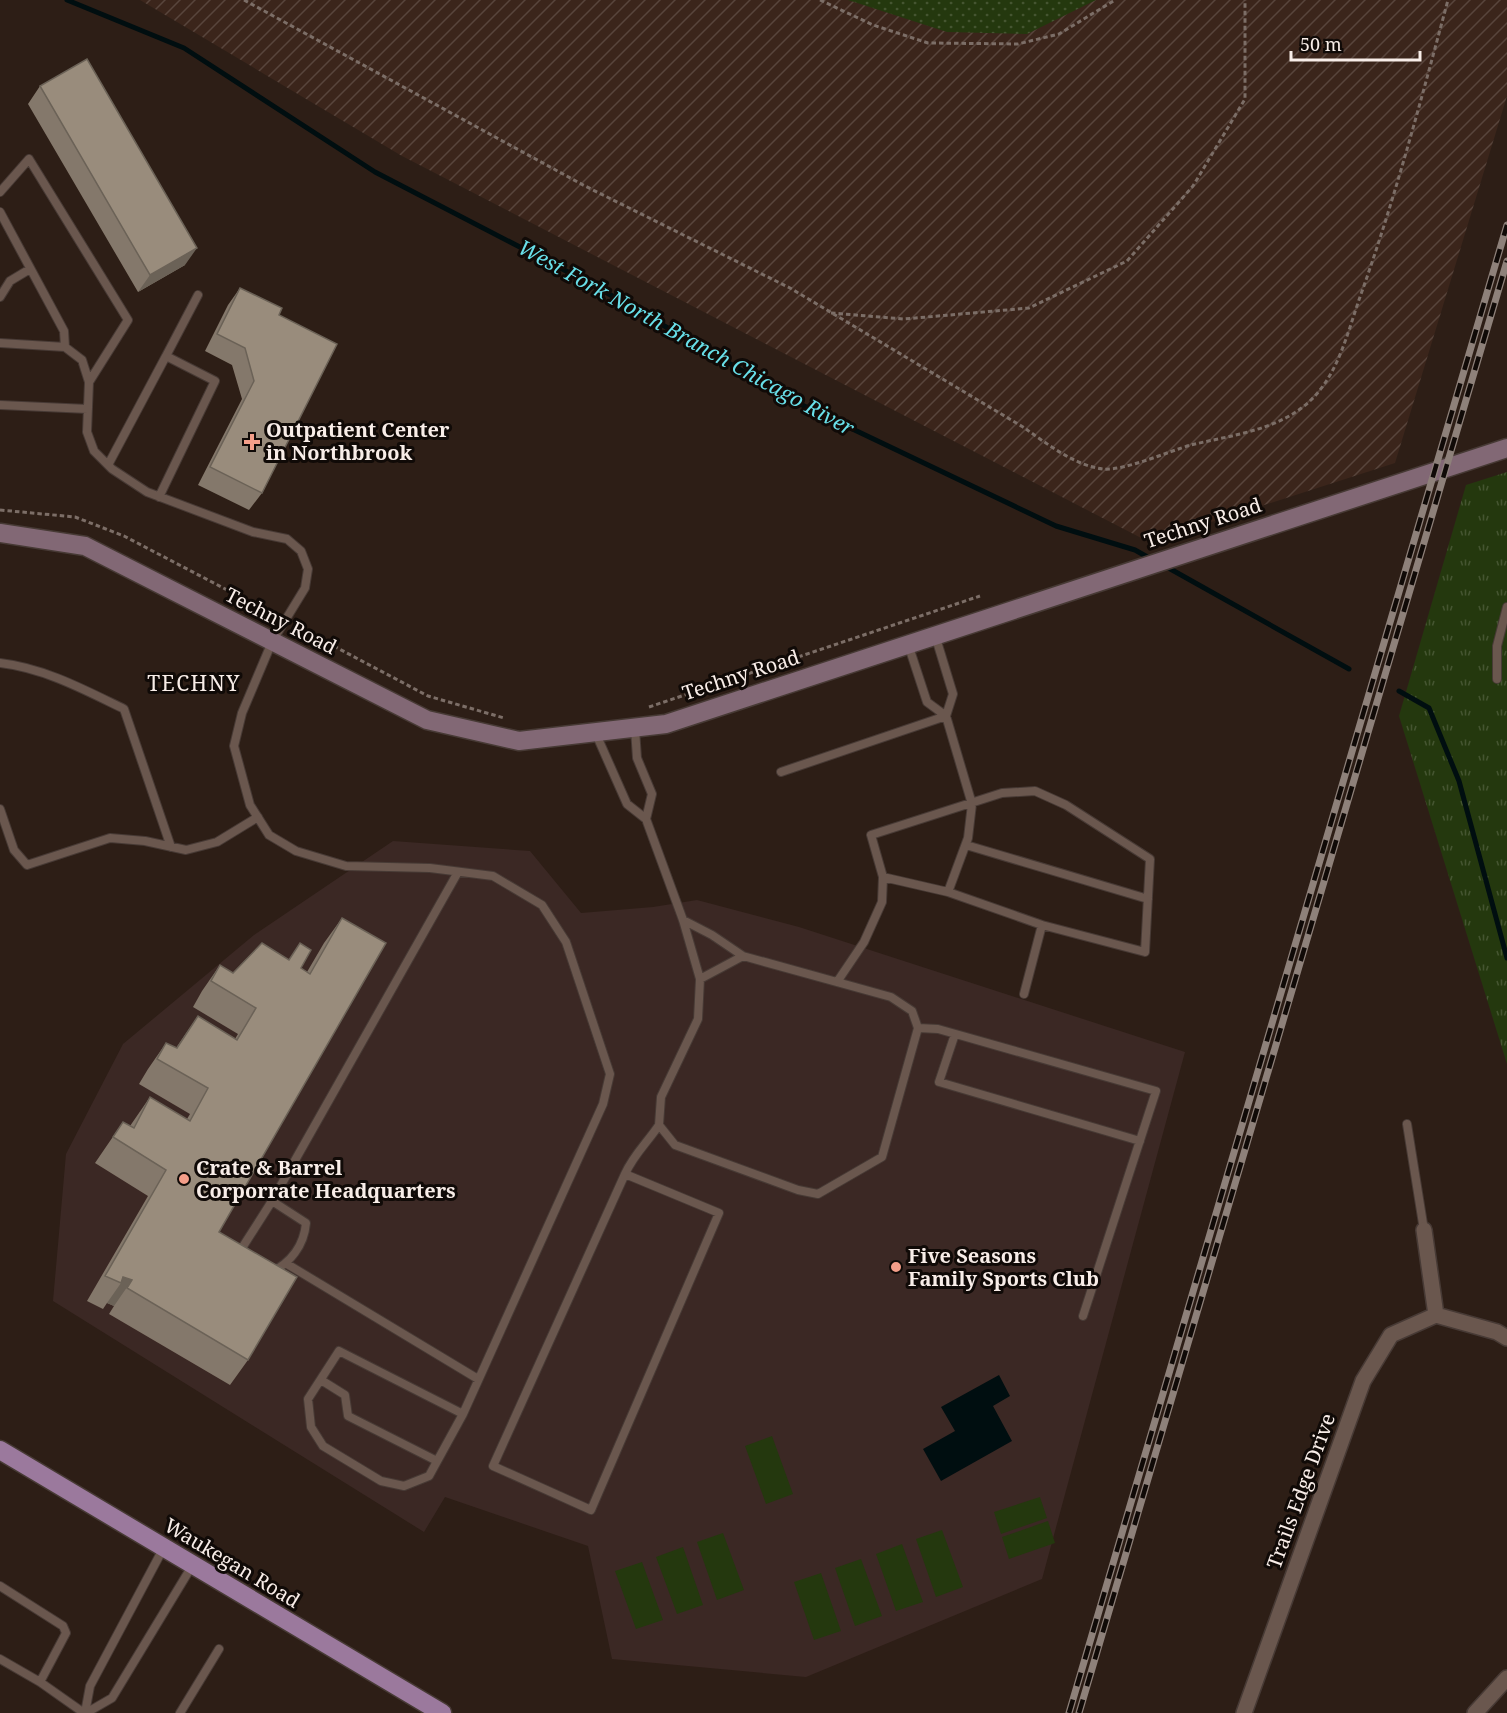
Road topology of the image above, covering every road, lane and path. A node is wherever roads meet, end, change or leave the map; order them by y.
1 (244, 0) edge
2 (820, 0) edge
3 (1115, 0) edge
4 (1245, 0) edge
5 (1448, 0) edge
6 (0, 192) edge
7 (0, 212) edge
8 (30, 269) junction
9 (198, 295) dead end
10 (0, 297) edge
11 (830, 313) junction
12 (0, 343) edge
13 (65, 347) junction
14 (166, 356) junction
15 (89, 382) junction
16 (0, 405) edge
17 (88, 409) junction
18 (1507, 448) edge
19 (108, 465) junction
20 (159, 497) junction
21 (0, 510) edge
22 (0, 533) edge
23 (980, 596) dead end
24 (1507, 607) edge
25 (285, 620) junction
26 (934, 635) junction
27 (272, 642) junction
28 (908, 644) junction
29 (0, 663) edge
30 (1497, 679) dead end
31 (946, 716) junction
32 (637, 719) junction
33 (513, 720) dead end
34 (595, 732) junction
35 (781, 772) dead end
36 (972, 804) junction
37 (0, 809) edge
38 (258, 817) junction
39 (646, 819) junction
40 (966, 845) junction
41 (171, 847) junction
42 (458, 872) junction
43 (883, 877) junction
44 (948, 892) junction
45 (1148, 898) junction
46 (683, 920) junction
47 (1042, 925) junction
48 (743, 956) junction
49 (700, 979) junction
50 (837, 982) junction
51 (1024, 994) dead end
52 (918, 1028) junction
53 (955, 1034) junction
54 (1407, 1124) dead end
55 (659, 1125) junction
56 (1140, 1141) junction
57 (625, 1174) junction
58 (272, 1201) junction
59 (1424, 1230) joint
60 (287, 1264) junction
61 (1437, 1315) junction
62 (1083, 1316) dead end
63 (1507, 1338) edge
64 (478, 1379) junction
65 (321, 1380) junction
66 (463, 1414) junction
67 (0, 1450) edge
68 (437, 1461) junction
69 (164, 1549) junction
70 (192, 1566) junction
71 (0, 1586) edge
72 (219, 1649) dead end
73 (0, 1659) edge
74 (1507, 1678) edge
75 (40, 1682) junction
76 (85, 1713) edge
77 (180, 1713) edge
78 (442, 1713) edge
79 (1244, 1713) edge
80 (1475, 1713) edge

1 - 11 path
2 - 3 path
4 - 11 path
5 - 11 path
6 - 15 lane
7 - 8 lane
8 - 10 lane
8 - 13 lane
9 - 14 lane
12 - 13 lane
13 - 15 lane
14 - 19 lane
14 - 20 lane
15 - 17 lane
16 - 17 lane
17 - 19 lane
18 - 26 main road, Techny Road
19 - 20 lane
20 - 25 lane
21 - 25 path
22 - 27 main road, Techny Road
23 - 32 path
24 - 30 lane
25 - 27 lane
25 - 33 path
26 - 28 main road, Techny Road
26 - 31 lane
27 - 34 main road, Techny Road
27 - 38 lane
28 - 31 lane
28 - 32 main road, Techny Road
29 - 41 lane
31 - 35 lane
31 - 36 lane
32 - 34 main road, Techny Road
32 - 39 lane
34 - 39 lane
36 - 40 lane
36 - 43 lane
36 - 45 lane
37 - 41 lane
38 - 41 lane
38 - 42 lane
39 - 46 lane
40 - 44 lane
40 - 45 lane
42 - 58 lane
42 - 64 lane
43 - 44 lane
43 - 50 lane
44 - 47 lane
45 - 47 lane
46 - 48 lane
46 - 49 lane
47 - 51 lane
48 - 49 lane
48 - 50 lane
49 - 55 lane
50 - 52 lane
52 - 53 lane
52 - 55 lane
53 - 56 lane
53 - 56 lane
54 - 59 lane
55 - 57 lane
56 - 62 lane
57 - 57 lane
58 - 60 lane
58 - 60 lane
59 - 61 street
60 - 64 lane
61 - 63 street
61 - 79 street, Trails Edge Drive
64 - 66 lane
65 - 66 lane
65 - 68 lane
65 - 68 lane
66 - 68 lane
67 - 69 main road, Waukegan Road
69 - 70 main road, Waukegan Road
69 - 76 lane
70 - 76 lane
70 - 78 main road, Waukegan Road
71 - 75 lane
72 - 77 lane
73 - 75 lane
74 - 80 street
75 - 76 lane

